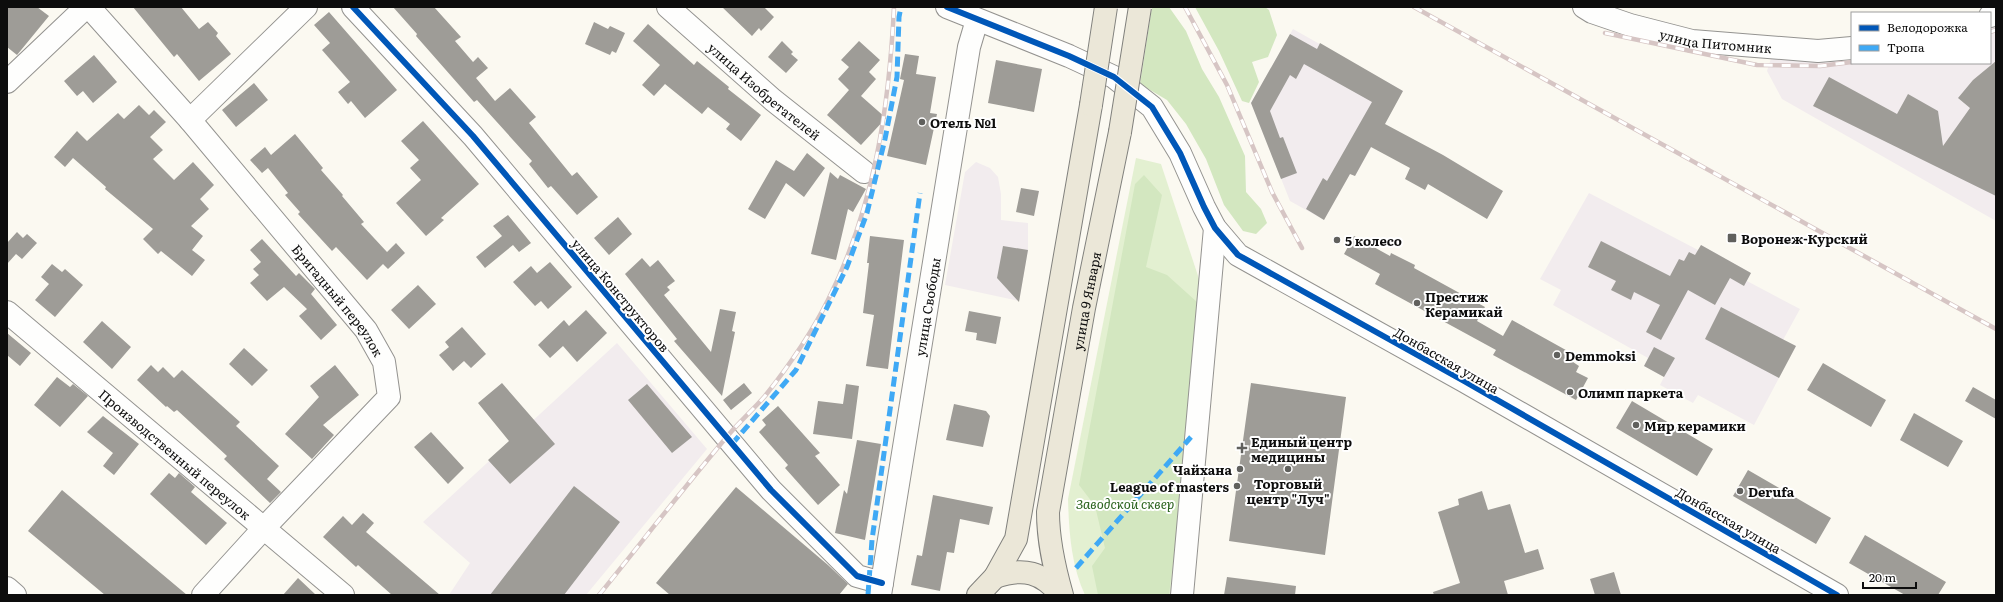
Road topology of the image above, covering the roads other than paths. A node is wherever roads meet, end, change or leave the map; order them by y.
1 (88, 7) edge
2 (306, 7) edge
3 (353, 7) edge
4 (668, 7) edge
5 (947, 7) edge
6 (1106, 7) edge
7 (1140, 7) edge
8 (1584, 7) edge
9 (977, 20) junction
10 (1851, 48) edge
11 (7, 82) edge
12 (190, 120) junction
13 (864, 172) dead end
14 (1215, 228) junction
15 (7, 312) edge
16 (263, 528) junction
17 (995, 577) junction
18 (7, 588) edge
19 (881, 589) edge
20 (15, 595) edge
21 (203, 595) edge
22 (343, 595) edge
23 (978, 595) edge
24 (1062, 595) edge
25 (1182, 595) edge
26 (1837, 595) edge

1 - 11 street
1 - 12 street, Бригадный переулок
2 - 12 street
3 - 19 street, улица Конструкторов
4 - 13 street, улица Изобретателей
5 - 9 street, Донбасская улица
6 - 17 main road, bridge
7 - 24 main road, улица 9 Января, bridge
8 - 10 street, улица Питомник
9 - 14 street, Донбасская улица
9 - 19 street, улица Свободы
12 - 16 street, Бригадный переулок
14 - 25 street
14 - 26 street, Донбасская улица
15 - 16 street, Производственный переулок
16 - 21 street, Бригадный переулок
16 - 22 street, Производственный переулок
17 - 23 main road
17 - 24 main road
18 - 20 street

